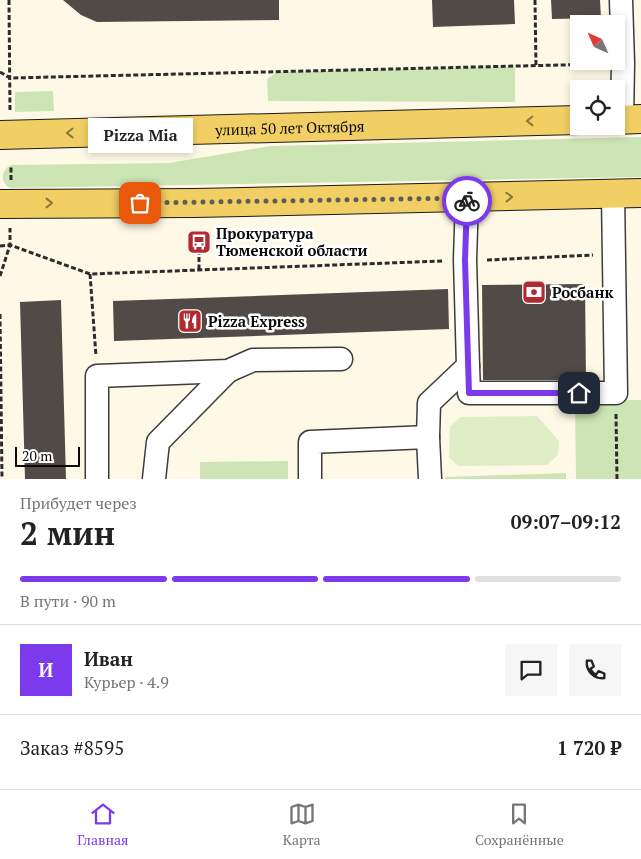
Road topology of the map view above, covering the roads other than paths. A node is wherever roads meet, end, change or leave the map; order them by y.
1 (621, 0) edge
2 (570, 120) edge
3 (626, 120) edge
4 (5, 125) edge
5 (641, 193) edge
6 (613, 194) junction
7 (467, 198) junction
8 (7, 206) edge
9 (341, 359) dead end
10 (468, 366) junction
11 (228, 371) junction
12 (428, 437) junction
13 (96, 479) edge
14 (154, 479) edge
15 (310, 479) edge
16 (430, 479) edge

1 - 3 lane
2 -> 4 main road, улица 50 лет Октября
5 - 6 main road
7 -> 6 main road
6 - 10 lane
8 -> 7 main road
7 - 10 lane
9 - 11 lane
10 - 12 lane
11 - 13 lane
11 - 14 lane
12 - 15 lane
12 - 16 lane

